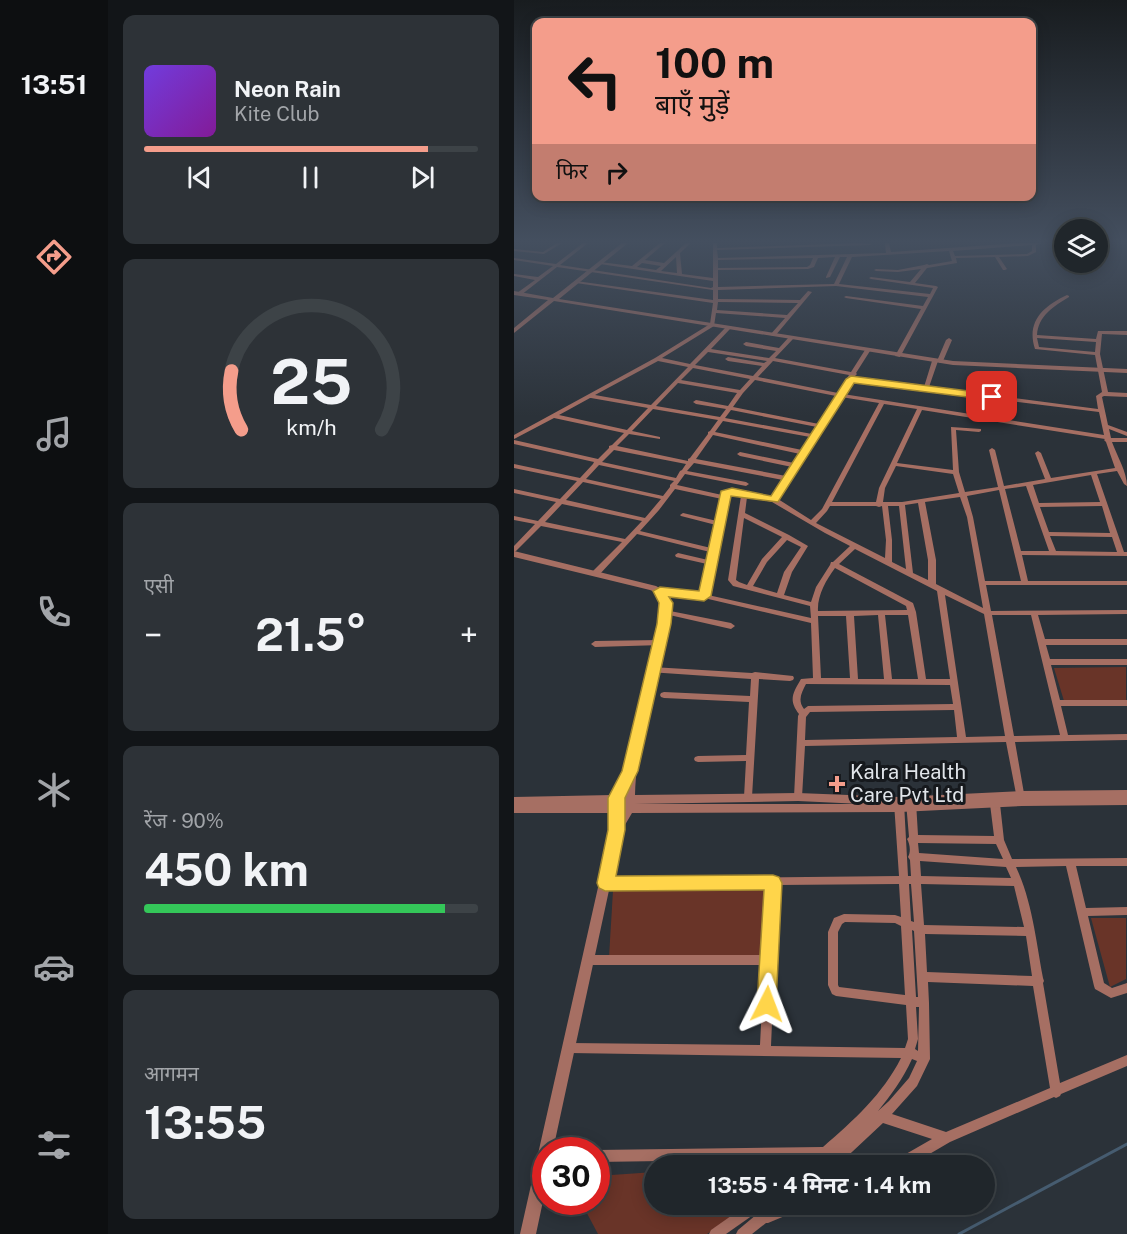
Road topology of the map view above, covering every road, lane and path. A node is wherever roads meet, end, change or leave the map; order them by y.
1 (553, 300) edge
2 (557, 301) edge
3 (713, 301) edge
4 (716, 301) junction
5 (872, 301) edge
6 (929, 301) edge
7 (1060, 301) edge
8 (802, 302) joint
9 (925, 308) junction
10 (714, 311) junction
11 (788, 317) junction
12 (712, 325) junction
13 (728, 328) junction
14 (514, 331) edge
15 (1126, 333) edge
16 (773, 335) junction
17 (1034, 336) junction
18 (791, 338) junction
19 (1054, 338) junction
20 (949, 340) dead end
21 (1099, 341) junction
22 (746, 344) dead end
23 (708, 350) junction
24 (780, 350) junction
25 (867, 351) junction
26 (1056, 351) junction
27 (1098, 354) junction
28 (898, 356) junction
29 (657, 359) junction
30 (728, 359) dead end
31 (768, 361) junction
32 (938, 361) junction
33 (692, 366) junction
34 (1100, 370) junction
35 (1126, 372) edge
36 (753, 377) junction
37 (853, 377) junction
38 (677, 381) junction
39 (926, 389) junction
40 (741, 392) junction
41 (1105, 394) junction
42 (841, 395) junction
43 (1126, 395) edge
44 (590, 396) junction
45 (696, 402) dead end
46 (882, 402) junction
47 (649, 408) junction
48 (729, 408) junction
49 (920, 408) junction
50 (1101, 411) junction
51 (957, 414) junction
52 (555, 416) junction
53 (719, 421) junction
54 (822, 426) junction
55 (1105, 426) junction
56 (955, 427) junction
57 (979, 429) dead end
58 (626, 432) junction
59 (710, 434) junction
60 (1126, 434) edge
61 (816, 436) junction
62 (514, 437) edge
63 (658, 438) dead end
64 (1109, 439) junction
65 (1126, 440) edge
66 (514, 442) edge
67 (1126, 446) edge
68 (612, 447) junction
69 (992, 450) dead end
70 (805, 453) junction
71 (1038, 453) dead end
72 (740, 454) dead end
73 (689, 461) junction
74 (597, 462) junction
75 (894, 464) junction
76 (514, 466) edge
77 (797, 466) junction
78 (1119, 469) junction
79 (682, 472) junction
80 (956, 472) junction
81 (1094, 474) junction
82 (788, 479) junction
83 (579, 480) junction
84 (677, 480) junction
85 (1049, 481) junction
86 (746, 484) dead end
87 (1029, 484) junction
88 (1126, 484) edge
89 (672, 486) junction
90 (1003, 489) junction
91 (514, 491) edge
92 (744, 494) junction
93 (962, 494) junction
94 (665, 498) junction
95 (725, 498) junction
96 (774, 500) junction
97 (921, 500) junction
98 (559, 502) junction
99 (828, 504) junction
100 (902, 504) junction
101 (1103, 504) junction
102 (882, 505) junction
103 (1037, 505) junction
104 (741, 514) junction
105 (683, 515) dead end
106 (514, 518) edge
107 (647, 520) junction
108 (812, 523) junction
109 (539, 524) junction
110 (719, 524) junction
111 (636, 532) junction
112 (1046, 534) junction
113 (1115, 535) junction
114 (787, 536) junction
115 (626, 541) junction
116 (855, 546) junction
117 (714, 551) junction
118 (514, 552) edge
119 (1019, 553) junction
120 (1053, 554) junction
121 (1124, 554) edge
122 (678, 555) dead end
123 (711, 563) junction
124 (888, 563) junction
125 (833, 564) junction
126 (596, 573) junction
127 (910, 574) junction
128 (1025, 582) junction
129 (982, 583) junction
130 (1126, 583) edge
131 (932, 585) junction
132 (749, 587) junction
133 (941, 590) junction
134 (660, 591) junction
135 (704, 596) junction
136 (780, 596) junction
137 (665, 612) junction
138 (881, 612) junction
139 (912, 612) junction
140 (1034, 612) junction
141 (1126, 612) edge
142 (815, 613) junction
143 (987, 613) junction
144 (850, 614) junction
145 (731, 626) dead end
146 (1042, 642) junction
147 (1126, 642) edge
148 (659, 643) junction
149 (595, 644) dead end
150 (1046, 662) junction
151 (1126, 662) edge
152 (652, 670) junction
153 (755, 675) junction
154 (790, 678) dead end
155 (817, 681) junction
156 (854, 681) junction
157 (888, 682) junction
158 (922, 682) junction
159 (954, 682) junction
160 (664, 695) dead end
161 (754, 699) junction
162 (1057, 703) junction
163 (1126, 703) edge
164 (957, 707) junction
165 (803, 713) junction
166 (1126, 737) edge
167 (1011, 738) junction
168 (1065, 738) junction
169 (961, 739) junction
170 (802, 743) junction
171 (750, 758) junction
172 (698, 759) dead end
173 (630, 771) junction
174 (1126, 794) edge
175 (748, 797) junction
176 (798, 797) junction
177 (1021, 799) junction
178 (514, 801) edge
179 (1126, 801) edge
180 (616, 803) junction
181 (629, 803) junction
182 (905, 804) junction
183 (995, 804) junction
184 (514, 809) edge
185 (616, 830) junction
186 (912, 839) junction
187 (999, 840) junction
188 (913, 857) junction
189 (1070, 862) junction
190 (1126, 862) edge
191 (1009, 863) junction
192 (910, 880) junction
193 (1018, 882) junction
194 (605, 883) junction
195 (773, 883) junction
196 (1126, 911) edge
197 (1083, 912) junction
198 (908, 924) junction
199 (920, 929) junction
200 (1030, 932) junction
201 (589, 960) junction
202 (769, 960) junction
203 (923, 977) junction
204 (1039, 981) junction
205 (1126, 988) edge
206 (911, 1002) junction
207 (924, 1003) junction
208 (570, 1048) junction
209 (765, 1049) junction
210 (911, 1053) junction
211 (924, 1059) junction
212 (1126, 1060) edge
213 (1056, 1092) junction
214 (883, 1117) junction
215 (549, 1137) edge
216 (946, 1138) junction
217 (833, 1155) edge
218 (835, 1155) edge
219 (916, 1155) edge
220 (610, 1156) edge
221 (644, 1157) edge
222 (532, 1215) edge
223 (743, 1215) edge
224 (767, 1215) edge
225 (773, 1215) edge
226 (761, 1220) junction
227 (528, 1234) edge
228 (715, 1234) edge
229 (742, 1234) edge

1 - 14 street
2 - 12 street
3 - 4 street
4 - 8 street
4 - 10 street
5 - 9 street
6 - 9 street
7 - 17 street
8 - 11 street
9 - 28 street
10 - 11 street
10 - 12 street
11 - 16 street
12 - 13 street
12 - 29 street
13 - 16 street
13 - 23 street
15 - 21 street
16 - 18 street
17 - 19 street
17 - 26 street
18 - 24 street
18 - 25 street
19 - 21 street
19 - 26 street
20 - 32 street
21 - 27 street
22 - 24 street
23 - 31 street
23 - 33 street
24 - 31 street
25 - 28 street
25 - 37 street
26 - 27 street
27 - 34 street
28 - 32 street
29 - 33 street
29 - 44 street
30 - 31 street
31 - 36 street
31 - 37 street
32 - 34 street
32 - 39 street
33 - 36 street
33 - 38 street
34 - 35 street
34 - 41 street
36 - 40 street
36 - 42 street
37 - 39 street
37 - 42 street
38 - 40 street
38 - 47 street
39 - 50 street
40 - 48 street
41 - 43 street
41 - 50 street
42 - 46 street
42 - 54 street
44 - 47 street
44 - 52 street
45 - 48 street
46 - 49 street
46 - 99 street
47 - 53 street
47 - 58 street
48 - 53 street
48 - 54 street
49 - 51 street
49 - 75 street
50 - 55 street
51 - 56 street
51 - 64 street
52 - 58 street
52 - 62 street
53 - 59 street
53 - 61 street
54 - 61 street
55 - 60 street
55 - 64 street
56 - 57 street
56 - 80 street
58 - 63 street
58 - 68 street
59 - 70 street
59 - 73 street
61 - 70 street
64 - 65 street
64 - 67 street
64 - 78 street
66 - 74 street
68 - 73 street
68 - 74 street
69 - 90 street
70 - 77 street
71 - 85 street
72 - 77 street
73 - 79 street
73 - 82 street
74 - 83 street
74 - 84 street
75 - 80 street
75 - 102 street
76 - 83 street
77 - 82 street
78 - 81 street
78 - 88 street
79 - 84 street
79 - 86 street
80 - 93 street
81 - 85 street
81 - 101 street
82 - 96 street
83 - 94 street
83 - 98 street
84 - 89 street
85 - 87 street
87 - 90 street
87 - 103 street
89 - 94 street
89 - 95 street
90 - 93 street
90 - 119 street
91 - 98 street
92 - 95 street
92 - 96 street
92 - 104 street
93 - 97 street
93 - 129 street
94 - 107 street
95 - 110 street
96 - 108 street
97 - 100 street
97 - 131 street
98 - 107 street
98 - 109 street
99 - 102 street
99 - 108 street
100 - 102 street
100 - 127 street
101 - 103 street
101 - 113 street
102 - 124 street
103 - 112 street
104 - 114 street
104 - 132 street
105 - 110 street
106 - 109 street
107 - 111 street
108 - 116 street
109 - 115 street
109 - 118 street
110 - 117 street
111 - 115 street
111 - 117 street
112 - 113 street
112 - 120 street
113 - 121 street
114 - 132 street
114 - 136 street
115 - 126 street
116 - 124 street
116 - 125 street
117 - 123 street
118 - 126 street
119 - 120 street
119 - 128 street
120 - 121 street
122 - 123 street
123 - 135 street
124 - 127 street
125 - 139 street
125 - 142 street
126 - 134 street
127 - 131 street
128 - 129 street
128 - 130 street
129 - 143 street
131 - 133 street
132 - 136 street
133 - 143 street
133 - 159 street
134 - 135 street
134 - 137 street
135 - 142 street
136 - 142 street
137 - 145 street
137 - 148 street
138 - 139 street
138 - 144 street
138 - 157 street
139 - 158 street
140 - 141 street
140 - 143 street
140 - 146 street
142 - 144 street
142 - 155 street
143 - 167 street
144 - 156 street
146 - 147 street
146 - 150 street
148 - 149 street
148 - 152 street
150 - 151 street
150 - 162 street
152 - 153 street
152 - 173 street
153 - 154 street
153 - 161 street
155 - 156 street
155 - 165 street
156 - 157 street
157 - 158 street
158 - 159 street
159 - 164 street
160 - 161 street
161 - 171 street
162 - 163 street
162 - 168 street
164 - 165 street
164 - 169 street
165 - 170 street
166 - 168 street
167 - 168 street
167 - 169 street
167 - 177 street
169 - 170 street
170 - 176 street
171 - 172 street
171 - 175 street
173 - 180 street
173 - 181 street
174 - 177 street
175 - 176 street
175 - 181 street
176 - 182 street
177 - 179 street
177 - 182 street
177 - 183 street
178 - 180 street
180 - 181 street
180 - 184 street
180 - 185 street
181 - 182 street
181 - 185 street
182 - 183 street
182 - 186 street
182 - 192 street
183 - 187 street
185 - 194 street
186 - 187 street
186 - 188 street
187 - 191 street
188 - 191 street
188 - 192 street
189 - 190 street
189 - 191 street
189 - 197 street
191 - 193 street
192 - 193 street
192 - 195 street
192 - 198 street
192 - 199 street
193 - 200 street
194 - 195 street
194 - 201 street
195 - 202 street
196 - 197 street
197 - 205 street
198 - 199 street
198 - 206 street
198 - 206 street
199 - 200 street
199 - 203 street
200 - 204 street
201 - 202 street
201 - 208 street
202 - 209 street
203 - 204 street
203 - 207 street
204 - 213 street
206 - 207 street
206 - 210 street
207 - 211 street
208 - 209 street
208 - 215 street
209 - 210 street
210 - 211 street
210 - 217 street
211 - 214 street
212 - 213 street
213 - 216 street
214 - 216 street
214 - 218 street
216 - 219 street
220 - 221 street
222 - 227 street
223 - 228 street
224 - 226 street
225 - 226 street
226 - 229 street

